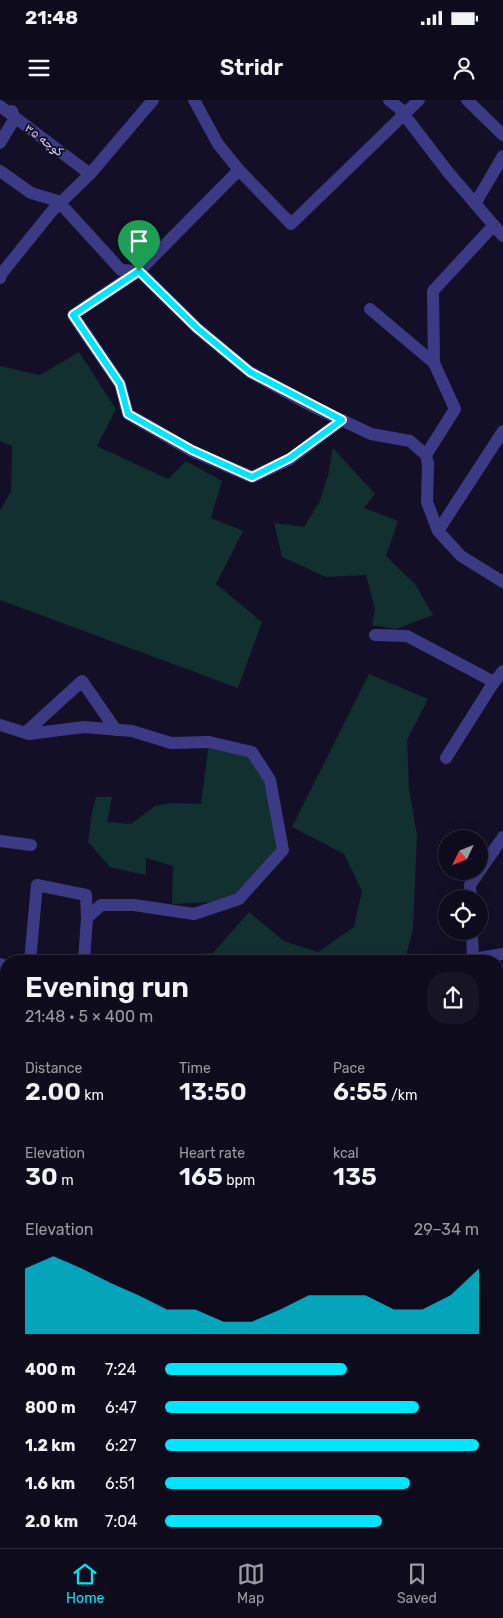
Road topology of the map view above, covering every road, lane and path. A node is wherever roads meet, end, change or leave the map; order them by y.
1 (6, 100) edge
2 (153, 100) edge
3 (194, 100) edge
4 (389, 100) edge
5 (419, 100) edge
6 (466, 100) edge
7 (0, 106) edge
8 (404, 114) junction
9 (16, 118) junction
10 (503, 135) edge
11 (0, 143) edge
12 (503, 156) edge
13 (239, 170) junction
14 (0, 171) edge
15 (90, 174) junction
16 (60, 203) junction
17 (475, 204) junction
18 (494, 225) junction
19 (503, 236) edge
20 (139, 271) junction
21 (0, 278) edge
22 (370, 308) dead end
23 (434, 363) junction
24 (342, 420) junction
25 (501, 437) edge
26 (426, 456) junction
27 (438, 531) junction
28 (503, 582) edge
29 (375, 635) dead end
30 (503, 671) edge
31 (494, 682) junction
32 (0, 725) edge
33 (116, 730) junction
34 (25, 733) junction
35 (446, 758) dead end
36 (503, 837) edge
37 (0, 841) edge
38 (31, 845) dead end
39 (470, 890) edge
40 (86, 918) junction
41 (472, 940) edge
42 (31, 955) edge
43 (84, 955) edge
44 (473, 955) edge

1 - 9 street
2 - 15 street
3 - 13 street
4 - 8 street
5 - 8 street
6 - 10 street
7 - 9 street, کوچه ۳۵
8 - 13 street
8 - 17 street
9 - 11 street
9 - 15 street, کوچه ۳۵
12 - 17 street
13 - 20 street
14 - 16 street
15 - 16 street
16 - 20 street
16 - 21 street
17 - 18 street
18 - 19 street
18 - 23 street
20 - 24 street
20 - 24 street
22 - 23 street
23 - 26 street
24 - 26 street
25 - 27 street
26 - 27 street
27 - 28 street
29 - 31 street
30 - 31 street
31 - 35 street
32 - 34 street
33 - 34 street
33 - 34 street
33 - 40 street
36 - 39 street
37 - 38 street
40 - 42 street
40 - 43 street
41 - 44 street

